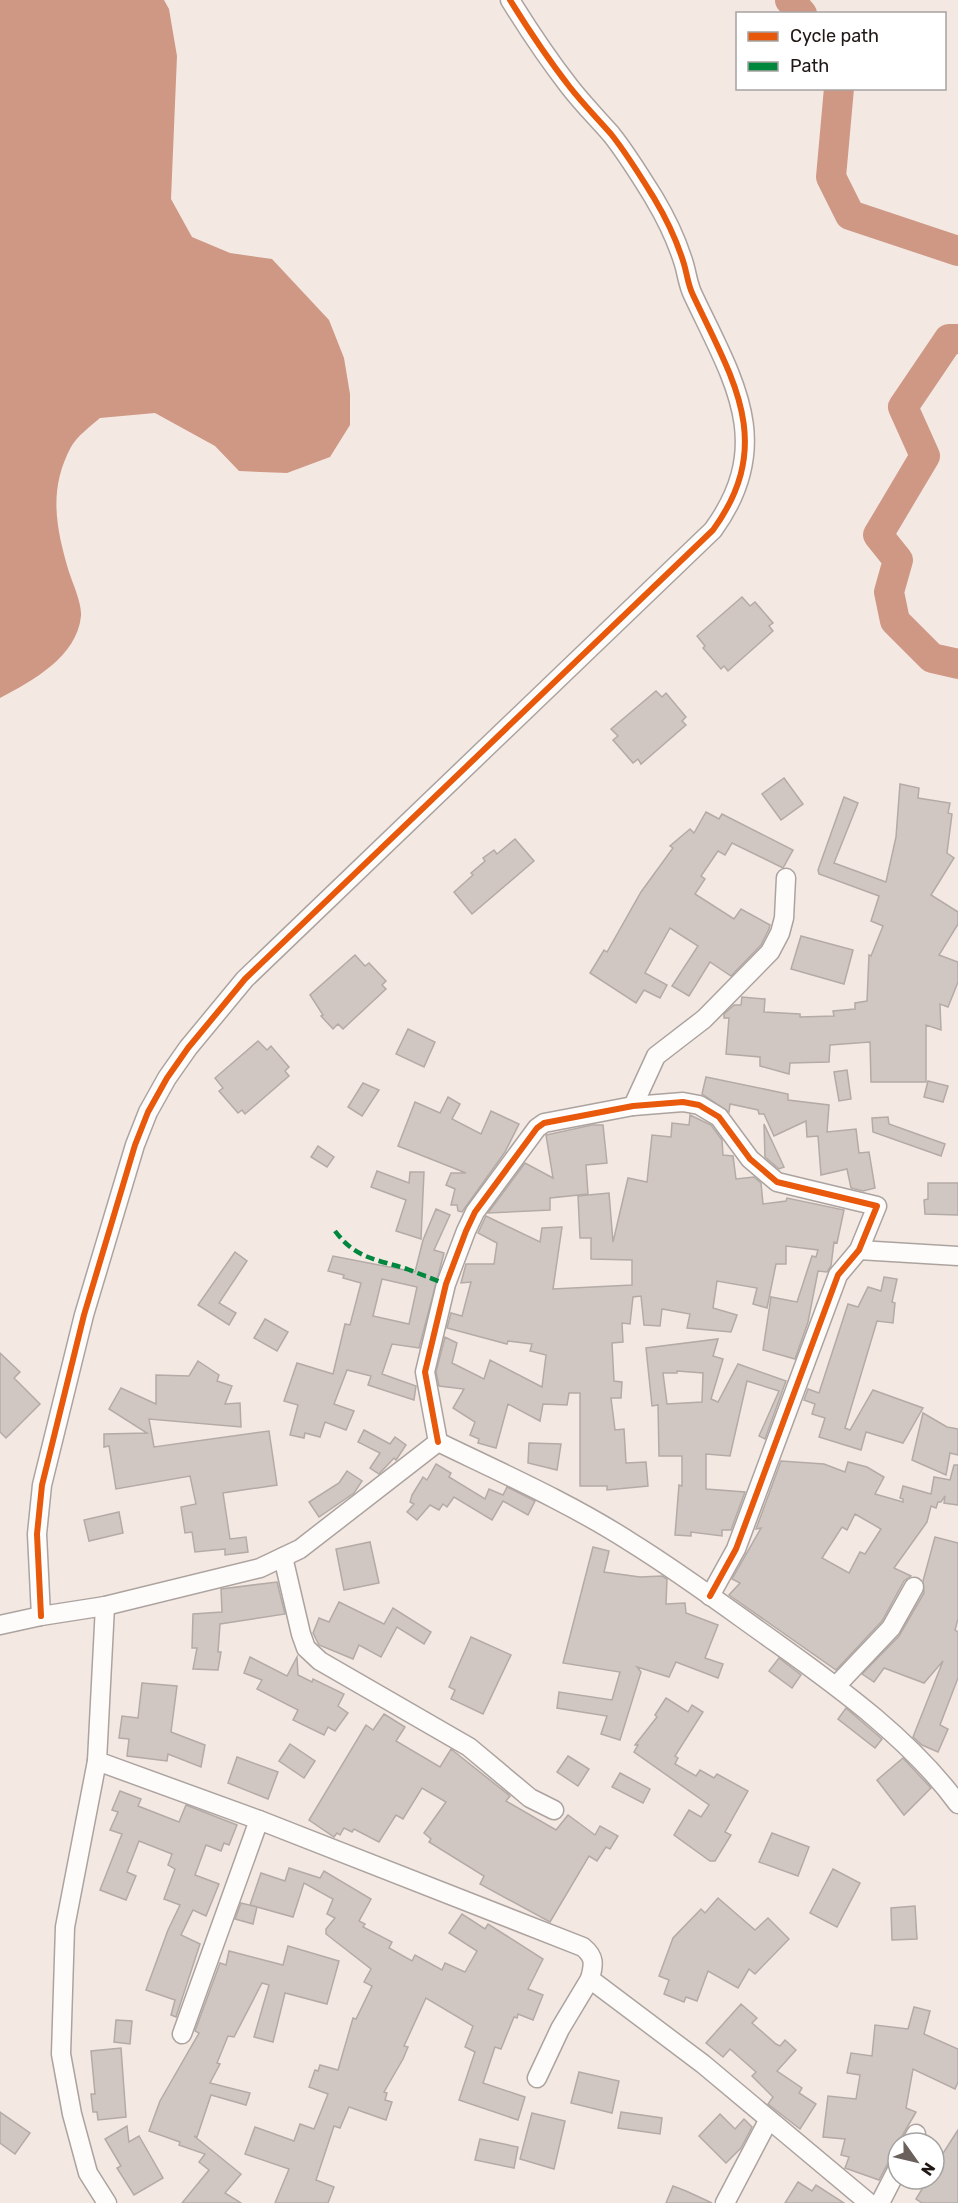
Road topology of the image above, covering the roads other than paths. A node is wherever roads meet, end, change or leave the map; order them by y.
1 (510, 0) edge
2 (786, 878) dead end
3 (633, 1106) junction
4 (860, 1250) junction
5 (958, 1256) edge
6 (438, 1442) junction
7 (283, 1557) junction
8 (914, 1587) dead end
9 (710, 1596) junction
10 (105, 1606) junction
11 (41, 1616) junction
12 (0, 1625) edge
13 (836, 1686) junction
14 (97, 1761) junction
15 (958, 1804) edge
16 (554, 1810) dead end
17 (259, 1820) junction
18 (590, 1979) junction
19 (182, 2034) dead end
20 (537, 2078) dead end
21 (768, 2121) junction
22 (107, 2203) edge
23 (725, 2203) edge
24 (869, 2203) edge

1 - 11 street
2 - 3 street
3 - 4 street
3 - 6 street
4 - 5 street
4 - 9 street
6 - 7 street
6 - 9 street
7 - 10 street
7 - 16 street
8 - 13 street
9 - 13 street
10 - 11 street
10 - 14 street
11 - 12 street
13 - 15 street
14 - 17 street
14 - 22 street
17 - 18 street
17 - 19 street
18 - 20 street
18 - 21 street
21 - 23 street
21 - 24 street

